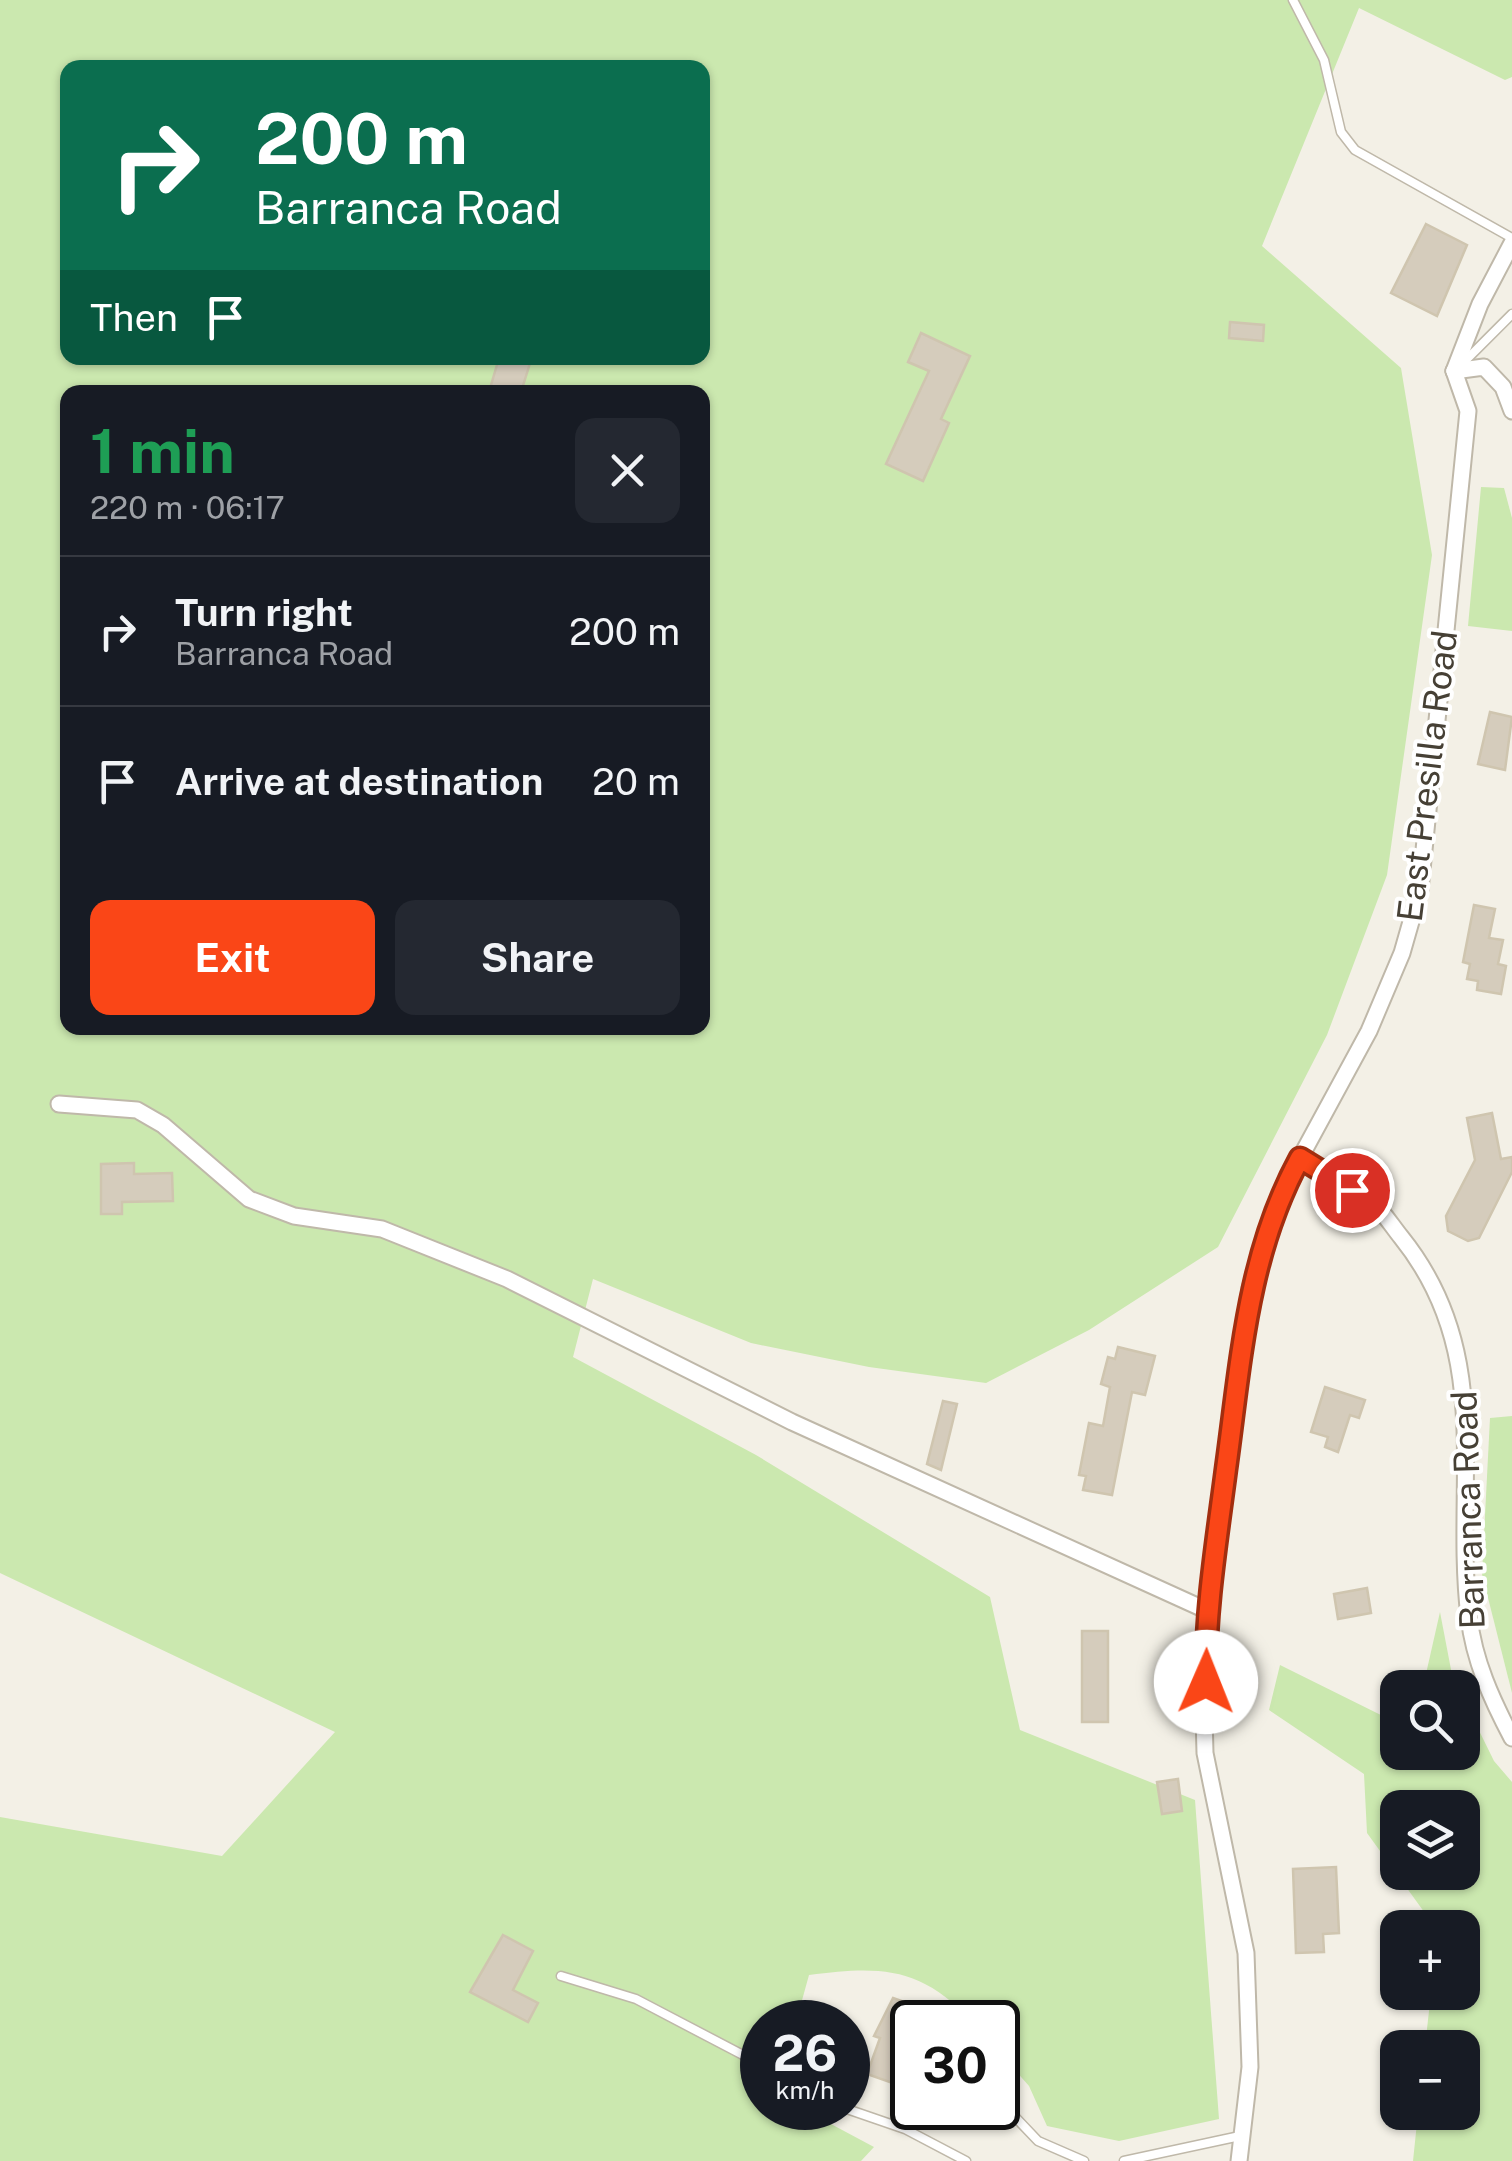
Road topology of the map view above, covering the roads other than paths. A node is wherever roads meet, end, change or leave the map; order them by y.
1 (1293, 0) edge
2 (1512, 241) edge
3 (1512, 314) edge
4 (1454, 371) junction
5 (1512, 411) edge
6 (59, 1104) dead end
7 (1300, 1158) junction
8 (1208, 1611) junction
9 (1512, 1738) edge
10 (561, 1976) dead end
11 (740, 2053) edge
12 (870, 2117) edge
13 (1020, 2122) edge
14 (1244, 2135) junction
15 (966, 2161) edge
16 (1084, 2161) edge
17 (1124, 2161) edge
18 (1239, 2161) edge

1 - 2 lane
2 - 4 street
3 - 4 lane
4 - 5 street
4 - 7 street, East Presilla Road
6 - 8 street
7 - 8 street, East Presilla Road
7 - 9 street, Barranca Road
8 - 14 street, East Presilla Road
10 - 11 lane
12 - 15 lane
13 - 16 lane
14 - 17 lane
14 - 18 street, East Presilla Road

